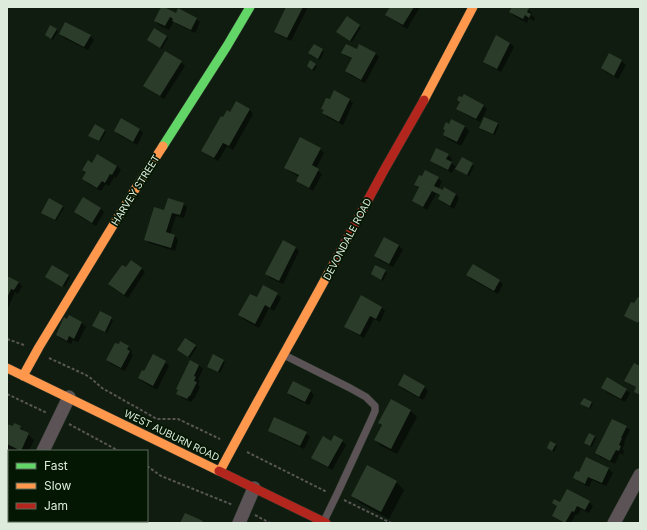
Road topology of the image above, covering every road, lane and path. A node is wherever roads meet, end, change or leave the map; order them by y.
1 (250, 7) edge
2 (474, 7) edge
3 (7, 339) edge
4 (24, 345) dead end
5 (283, 354) junction
6 (46, 357) dead end
7 (7, 368) edge
8 (23, 376) junction
9 (69, 398) junction
10 (233, 445) junction
11 (43, 450) edge
12 (148, 467) edge
13 (220, 471) junction
14 (640, 475) edge
15 (254, 488) junction
16 (336, 496) junction
17 (244, 509) junction
18 (325, 522) edge
19 (239, 523) edge
20 (270, 523) edge
21 (391, 523) edge
22 (614, 523) edge

1 - 8 street, HARVEY STREET
2 - 5 street, DEVONDALE ROAD
3 - 4 path
5 - 10 street, DEVONDALE ROAD
5 - 16 lane
6 - 10 path
7 - 8 street, WEST AUBURN ROAD
8 - 9 street, WEST AUBURN ROAD
9 - 11 street
9 - 13 street, WEST AUBURN ROAD
10 - 13 street, DEVONDALE ROAD
10 - 16 path
12 - 17 path
13 - 15 street, WEST AUBURN ROAD
14 - 22 street
15 - 17 street
15 - 18 street, WEST AUBURN ROAD
16 - 18 lane
16 - 21 path
17 - 19 street
17 - 20 path

